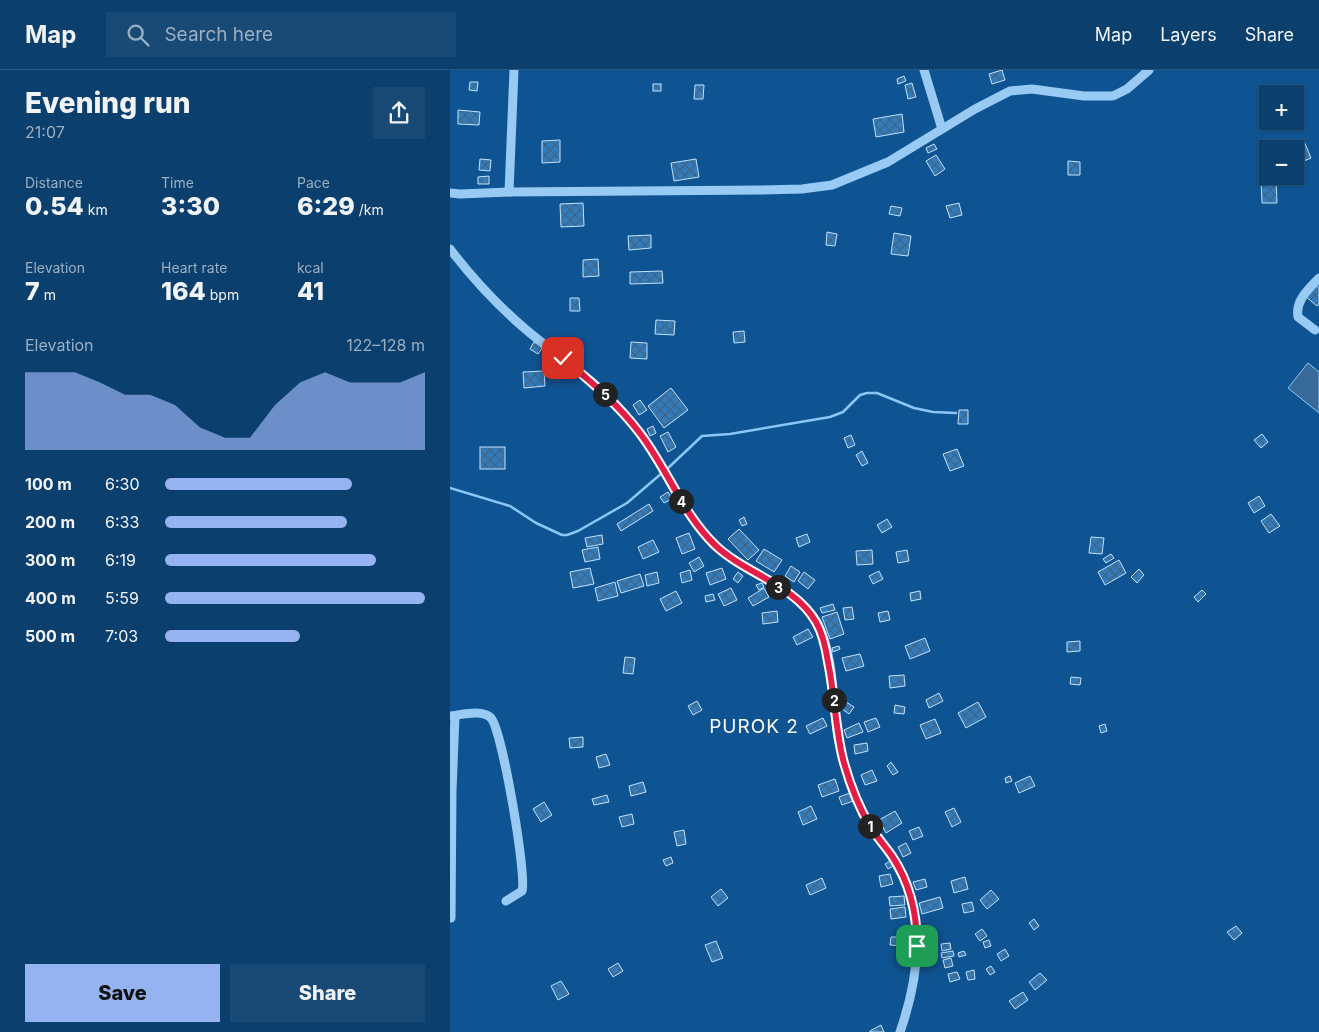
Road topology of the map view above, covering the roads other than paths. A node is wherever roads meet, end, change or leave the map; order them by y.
1 (514, 70) edge
2 (924, 70) edge
3 (1149, 70) edge
4 (942, 129) junction
5 (509, 192) junction
6 (450, 193) edge
7 (450, 249) edge
8 (1319, 278) edge
9 (1315, 330) dead end
10 (453, 716) edge
11 (506, 901) dead end
12 (451, 918) dead end
13 (900, 1032) edge

1 - 5 street
2 - 4 street
3 - 4 street
4 - 5 street
5 - 6 street
7 - 13 street
8 - 9 street
10 - 11 street
10 - 12 street

